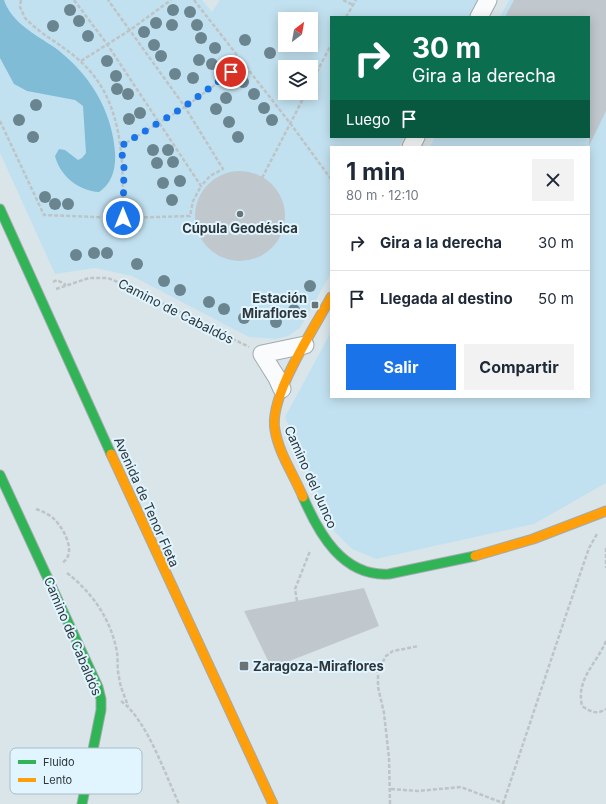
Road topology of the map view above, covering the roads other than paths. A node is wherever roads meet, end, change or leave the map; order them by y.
1 (488, 0) edge
2 (480, 16) edge
3 (2, 219) edge
4 (330, 299) edge
5 (305, 345) junction
6 (282, 389) junction
7 (0, 475) edge
8 (606, 511) edge
9 (93, 748) edge
10 (84, 794) edge
11 (82, 804) edge
12 (272, 804) edge

1 - 2 street
3 - 12 street, Avenida de Tenor Fleta
4 - 5 street
5 - 6 street, Camino del Junco
5 - 6 street
6 - 8 street, Camino del Junco
7 - 9 street, Camino de Cabaldós
10 - 11 street, Camino de Cabaldós

